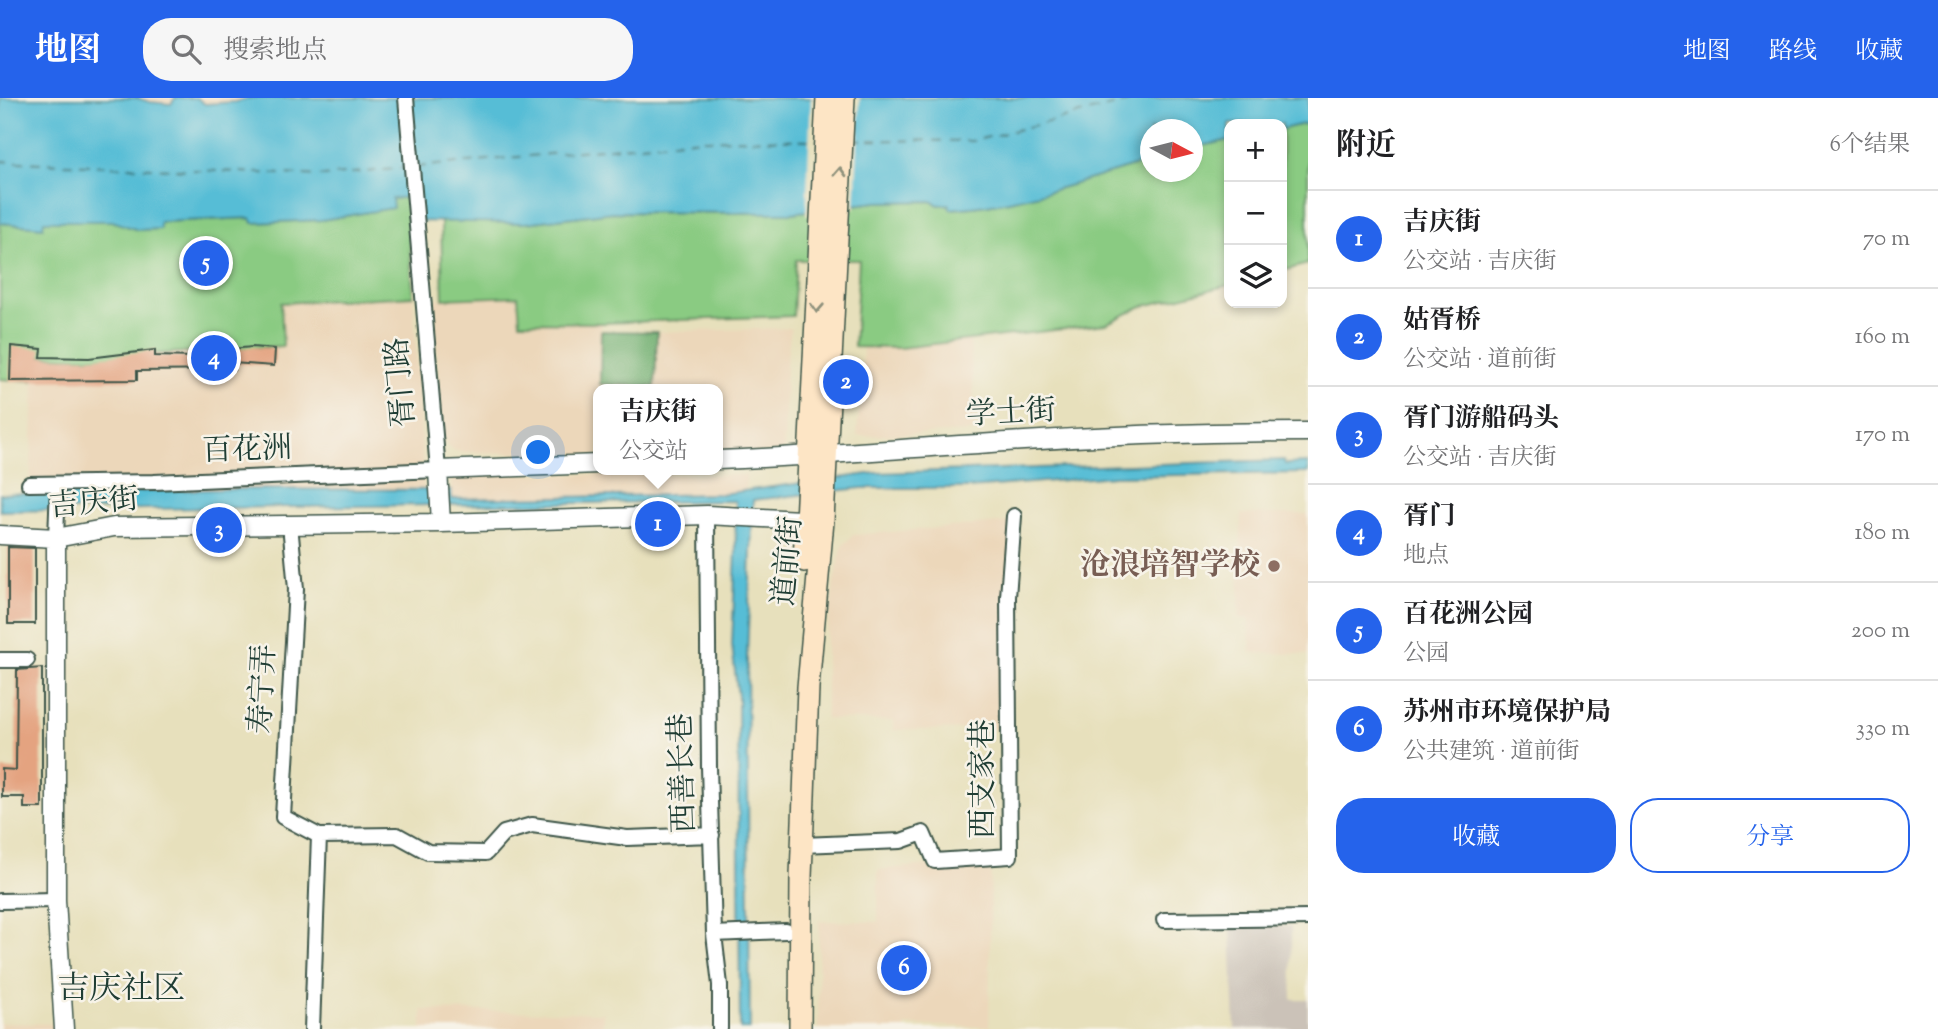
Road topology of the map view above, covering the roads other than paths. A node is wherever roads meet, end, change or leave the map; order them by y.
1 (406, 98) edge
2 (827, 98) edge
3 (844, 98) edge
4 (829, 240) junction
5 (1308, 432) edge
6 (723, 460) edge
7 (593, 464) edge
8 (817, 464) junction
9 (438, 477) junction
10 (29, 484) dead end
11 (58, 486) junction
12 (708, 515) junction
13 (1014, 516) dead end
14 (441, 520) junction
15 (815, 521) junction
16 (290, 524) junction
17 (56, 529) junction
18 (0, 535) edge
19 (0, 660) edge
20 (27, 660) dead end
21 (712, 835) junction
22 (318, 836) junction
23 (802, 845) junction
24 (56, 900) junction
25 (0, 901) edge
26 (1308, 918) edge
27 (1164, 920) dead end
28 (786, 931) junction
29 (715, 934) junction
30 (64, 1029) edge
31 (312, 1029) edge
32 (720, 1029) edge
33 (787, 1029) edge
34 (800, 1029) edge

1 - 9 street, 胥门路
2 - 4 main road, 道前街
4 -> 3 main road, 道前街
4 - 8 main road, 道前街
5 - 8 street, 学士街
6 - 8 street, 学士街
7 - 9 street
8 - 15 main road, 道前街
9 - 11 street, 百花洲
9 - 14 street, 胥门路
10 - 11 street, 百花洲
11 - 17 street
12 - 14 street, 吉庆街
12 - 15 street, 吉庆街
12 - 21 street, 西善长巷
13 - 23 street, 西支家巷
14 - 16 street, 吉庆街
15 - 23 main road, 道前街
15 - 28 main road, 道前街
16 - 17 street, 吉庆街
16 - 22 street, 寿宁弄
17 - 18 street, 吉庆街
17 - 24 street
19 - 20 street
21 - 22 street
21 - 29 street, 西善长巷
22 - 31 street
23 - 34 main road, 道前街
24 - 25 street
24 - 30 street
26 - 27 street
28 - 29 street
28 - 33 main road, 道前街
29 - 32 street, 西善长巷

